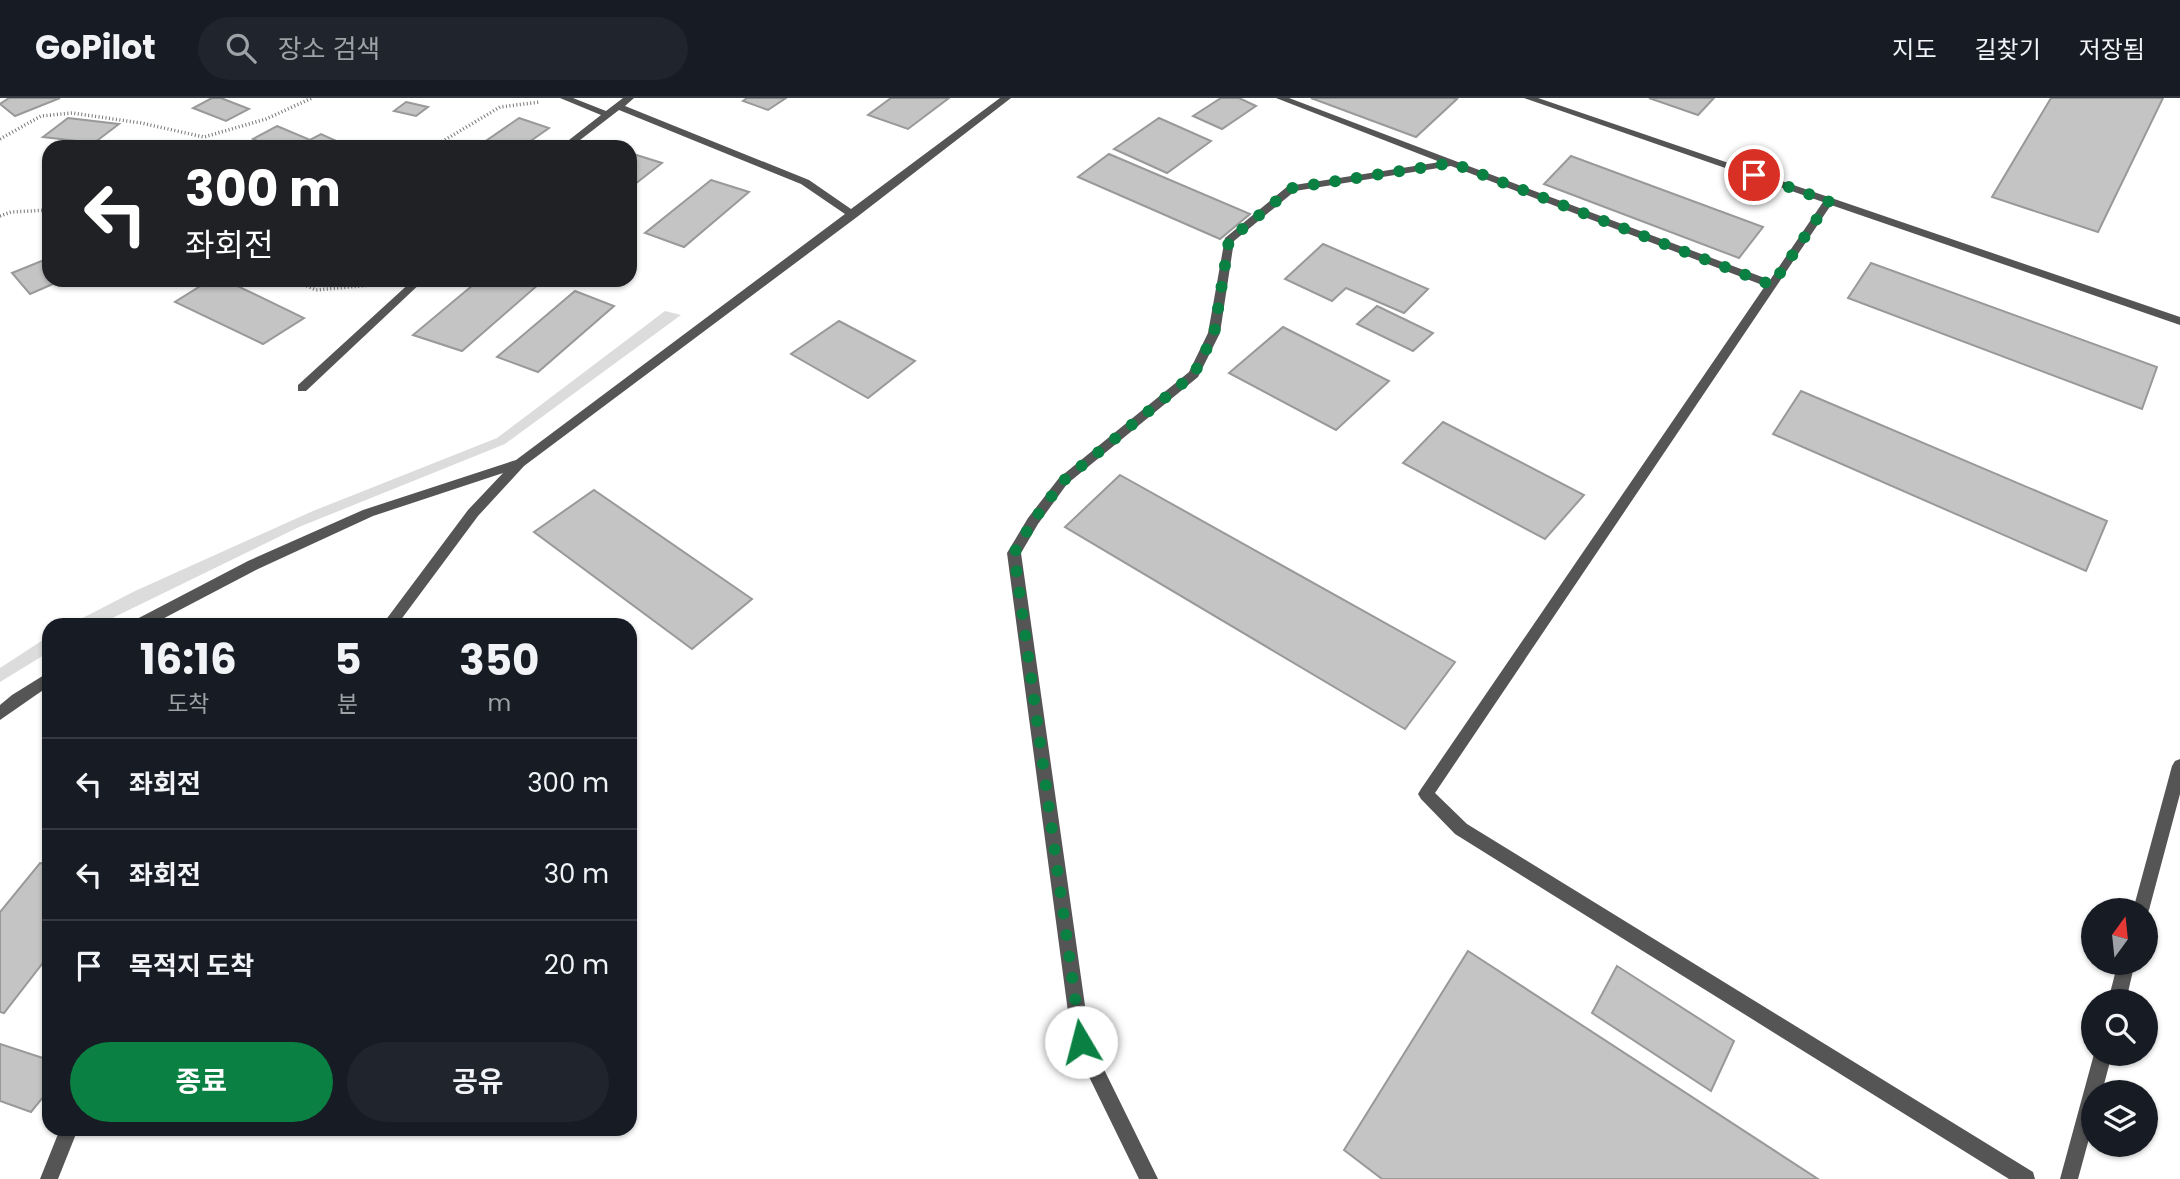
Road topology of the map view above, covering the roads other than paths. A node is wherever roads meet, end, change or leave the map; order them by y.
1 (565, 98) edge
2 (629, 98) edge
3 (1006, 98) edge
4 (1281, 98) edge
5 (1529, 98) edge
6 (617, 106) junction
7 (607, 114) junction
8 (574, 140) edge
9 (1452, 163) junction
10 (1829, 201) junction
11 (853, 215) junction
12 (1772, 285) junction
13 (410, 287) edge
14 (2180, 321) edge
15 (302, 388) dead end
16 (520, 463) junction
17 (151, 618) edge
18 (394, 618) edge
19 (42, 683) edge
20 (0, 714) edge
21 (2180, 766) edge
22 (2144, 898) edge
23 (2100, 1066) edge
24 (66, 1136) edge
25 (49, 1179) edge
26 (1149, 1179) edge
27 (2026, 1179) edge
28 (2070, 1179) edge

1 - 7 street
2 - 6 street
3 - 11 street
4 - 9 street
5 - 10 street
6 - 7 street
6 - 11 street
7 - 8 street
9 - 12 street
9 - 26 street
10 - 12 street
10 - 14 street
11 - 16 street
12 - 27 street
13 - 15 street
16 - 17 street
16 - 18 street
19 - 20 street
21 - 22 street
23 - 28 street
24 - 25 street

